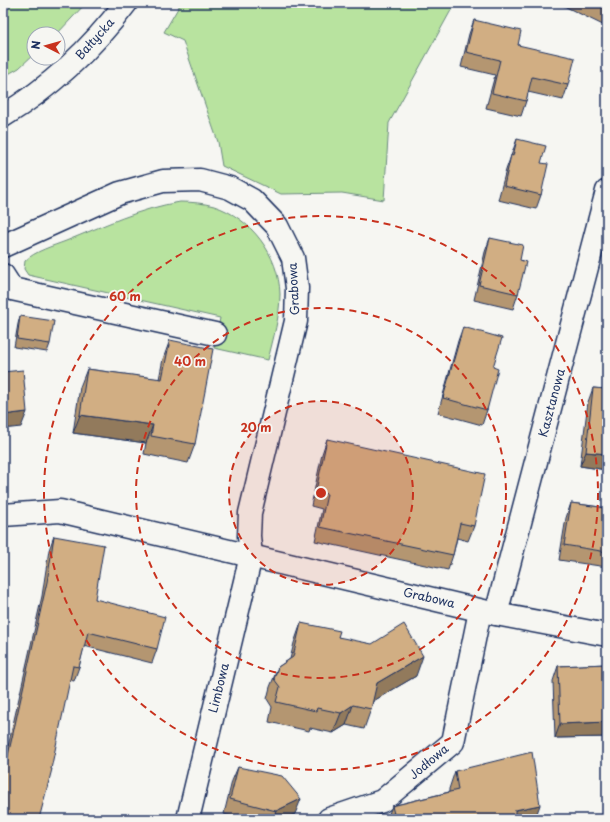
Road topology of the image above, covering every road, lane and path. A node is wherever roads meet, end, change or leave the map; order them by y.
1 (126, 3) edge
2 (3, 116) edge
3 (607, 191) edge
4 (3, 246) edge
5 (599, 257) edge
6 (3, 275) edge
7 (215, 334) dead end
8 (3, 515) edge
9 (251, 556) junction
10 (488, 612) junction
11 (607, 635) edge
12 (188, 819) edge
13 (329, 819) edge

1 - 2 street, Bałtycka
3 - 5 street, Kasztanowa
4 - 9 street, Grabowa
5 - 10 street, Kasztanowa
6 - 7 street
8 - 9 street, Grabowa
9 - 10 street, Grabowa
9 - 12 street, Limbowa
10 - 11 street, Grabowa
10 - 13 street, Jodłowa

